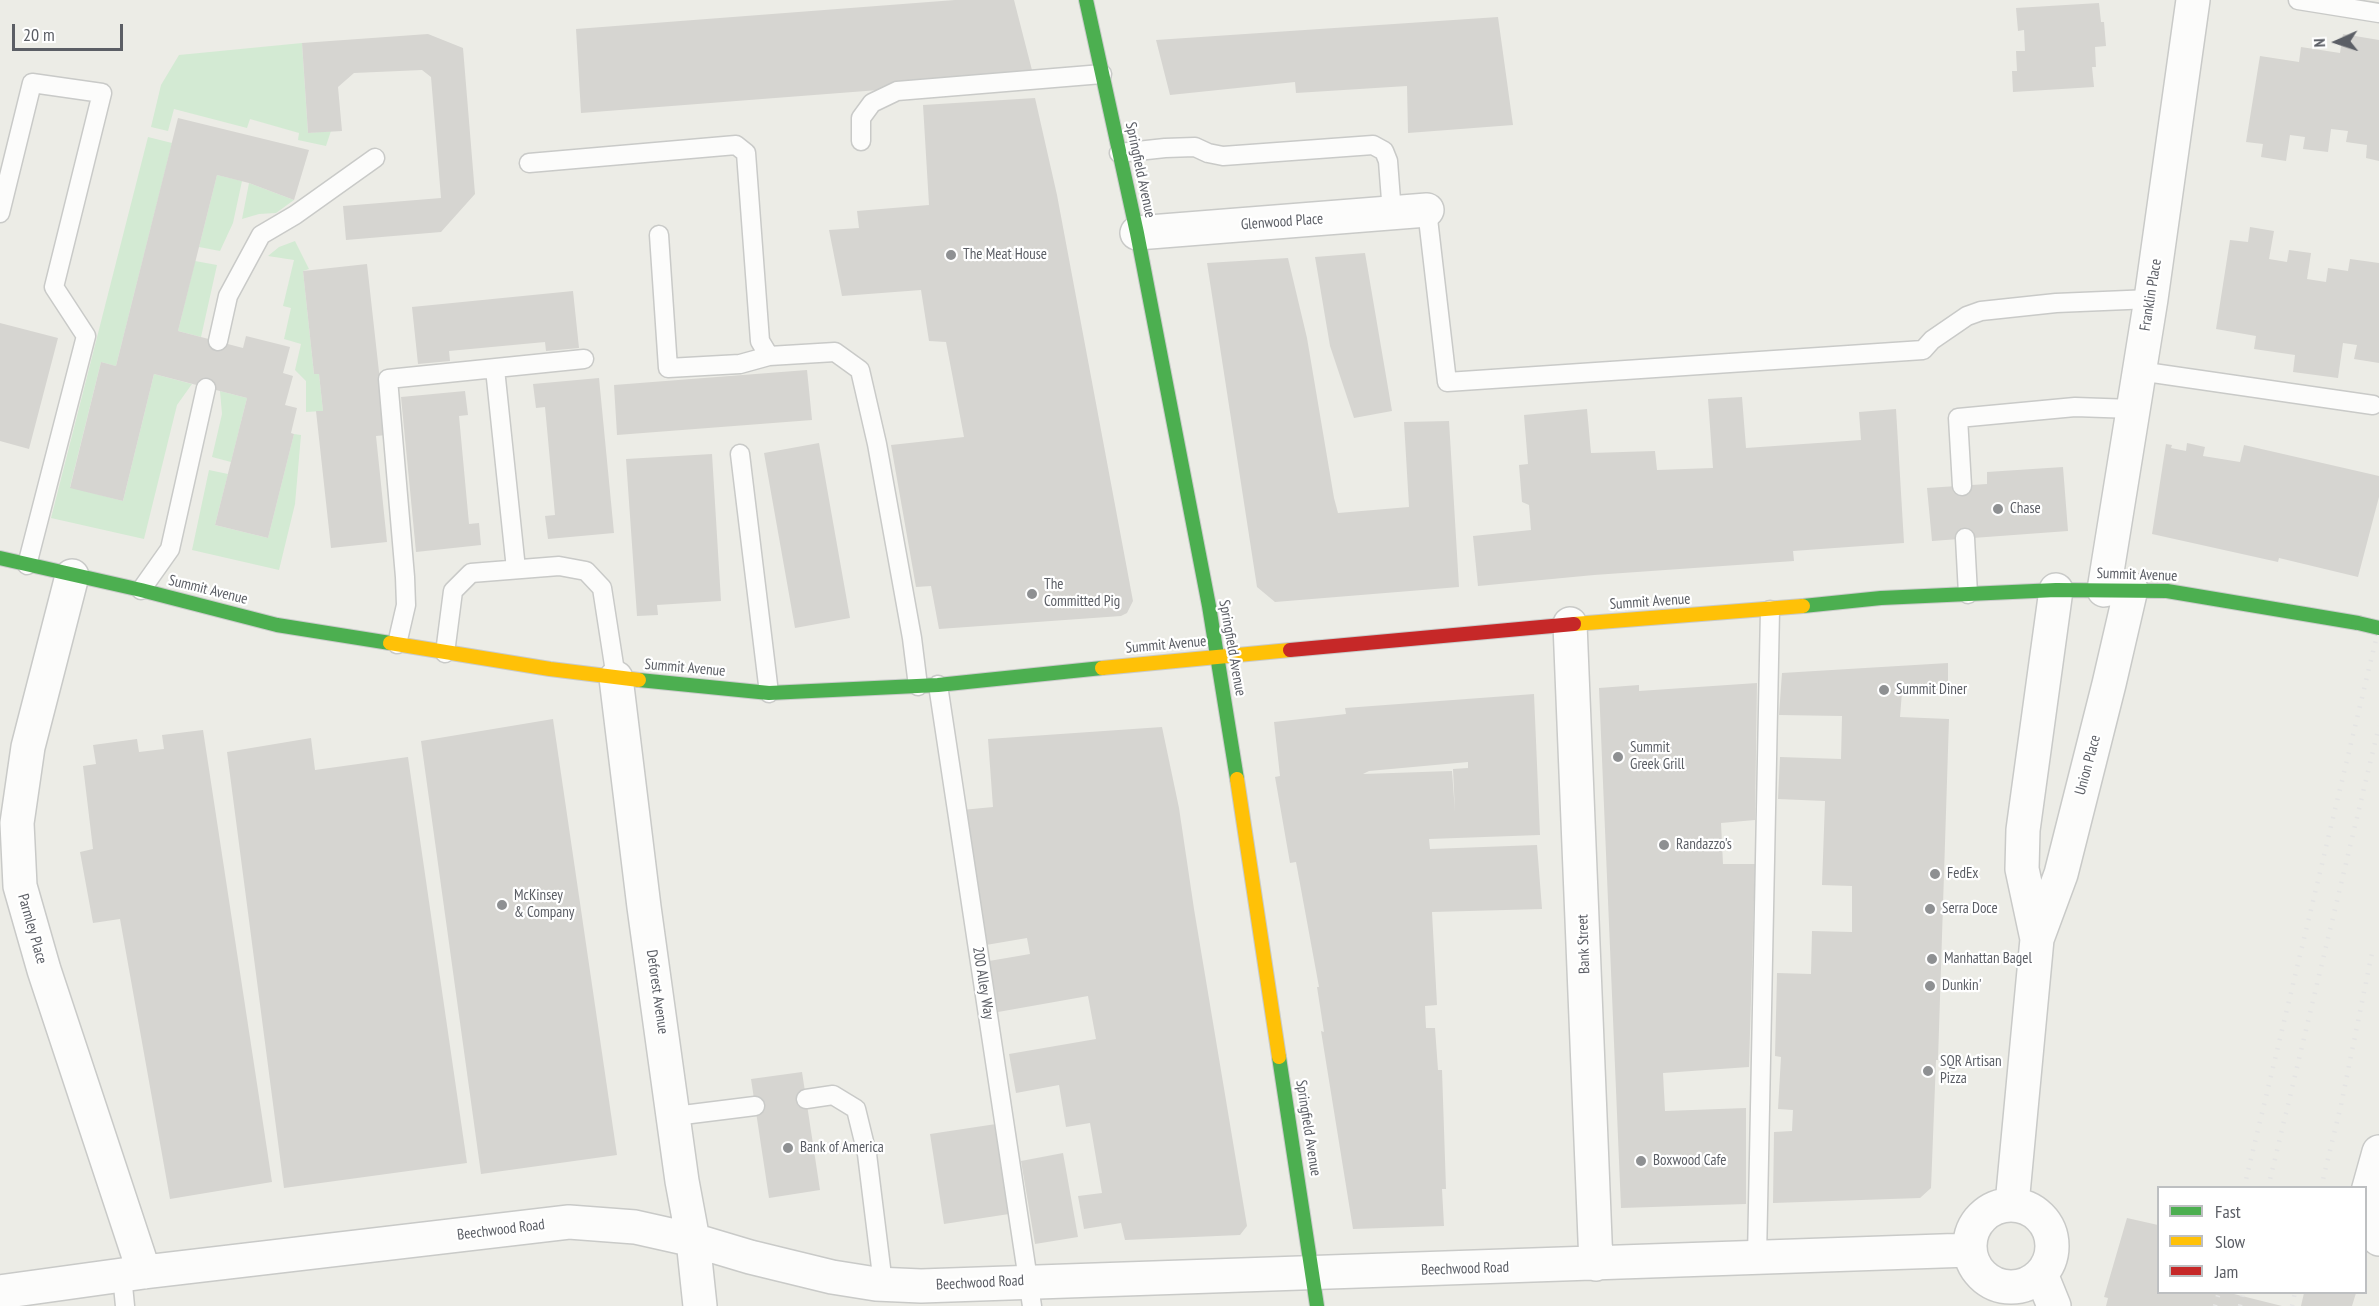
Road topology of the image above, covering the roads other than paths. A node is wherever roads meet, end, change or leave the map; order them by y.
1 (1086, 0) edge
2 (2193, 0) edge
3 (2298, 0) edge
4 (2379, 13) edge
5 (1102, 74) junction
6 (861, 141) dead end
7 (1119, 153) junction
8 (375, 158) dead end
9 (529, 163) dead end
10 (1427, 210) joint
11 (0, 213) edge
12 (1392, 213) junction
13 (1137, 233) junction
14 (659, 235) dead end
15 (2151, 299) junction
16 (218, 341) dead end
17 (769, 356) junction
18 (584, 359) dead end
19 (495, 369) junction
20 (2139, 371) junction
21 (206, 388) dead end
22 (2373, 405) dead end
23 (2133, 409) junction
24 (740, 454) dead end
25 (1962, 486) dead end
26 (1965, 538) dead end
27 (0, 558) edge
28 (27, 565) junction
29 (516, 569) junction
30 (72, 576) junction
31 (141, 590) junction
32 (2056, 590) junction
33 (2118, 590) junction
34 (1968, 594) junction
35 (1770, 610) junction
36 (1570, 624) junction
37 (2379, 628) edge
38 (397, 644) junction
39 (445, 653) junction
40 (1218, 657) junction
41 (616, 678) junction
42 (938, 684) junction
43 (918, 686) junction
44 (769, 693) junction
45 (2037, 939) junction
46 (806, 1099) dead end
47 (755, 1106) dead end
48 (675, 1116) junction
49 (2379, 1152) edge
50 (2012, 1204) junction
51 (2379, 1239) edge
52 (693, 1240) junction
53 (1970, 1250) junction
54 (1757, 1257) junction
55 (1596, 1264) junction
56 (1313, 1273) junction
57 (130, 1284) edge
58 (883, 1284) junction
59 (2027, 1289) edge
60 (0, 1292) edge
61 (1030, 1293) edge
62 (700, 1306) edge
63 (1317, 1306) edge
64 (2054, 1306) edge

1 - 5 street, Springfield Avenue
2 - 15 street, Franklin Place
3 - 4 lane
5 - 6 lane
5 - 7 street, Springfield Avenue
7 - 12 lane
7 - 13 street, Springfield Avenue
8 - 16 lane
9 - 17 lane
10 - 12 street, Glenwood Place
10 - 15 lane
11 - 28 lane
12 - 13 street, Glenwood Place
13 - 40 street, Springfield Avenue
14 - 17 lane
15 - 20 street, Franklin Place
17 - 43 lane
18 - 19 lane
19 - 29 lane
19 - 38 lane
20 - 22 lane
20 - 23 street, Franklin Place
21 - 31 lane
23 - 25 lane
23 - 33 street, Franklin Place
24 - 44 lane
26 - 34 lane
27 - 28 street, Summit Avenue
28 - 30 street, Summit Avenue
29 - 39 lane
29 - 41 lane
30 - 31 street, Summit Avenue
30 - 57 street, Parmley Place
31 - 38 street, Summit Avenue
32 - 33 street, Summit Avenue
32 - 34 street, Summit Avenue
32 - 45 street, Union Place
33 - 37 street, Summit Avenue, bridge
33 - 45 street, Union Place
34 - 35 street, Summit Avenue
35 - 36 street, Summit Avenue
35 - 54 lane
36 - 40 street, Summit Avenue
36 - 55 street, Bank Street
38 - 39 street, Summit Avenue
39 - 41 street, Summit Avenue
40 - 42 street, Summit Avenue
40 - 56 street, Springfield Avenue
41 - 44 street, Summit Avenue
41 - 48 street, Deforest Avenue
42 - 43 street, Summit Avenue
42 - 61 lane, 200 Alley Way
43 - 44 street, Summit Avenue
45 - 50 street, Union Place
46 - 58 lane
47 - 48 lane
48 - 52 street, Deforest Avenue
49 - 51 street
50 - 53 street
50 - 59 street
52 - 57 street, Beechwood Road
52 - 58 street, Beechwood Road
52 - 62 street, Deforest Avenue
53 - 54 street, Beechwood Road
53 - 59 street
54 - 55 street, Beechwood Road
55 - 56 street, Beechwood Road
56 - 61 street, Beechwood Road
56 - 63 street, Springfield Avenue
57 - 60 street, Beechwood Road
58 - 61 street, Beechwood Road
59 - 64 street

